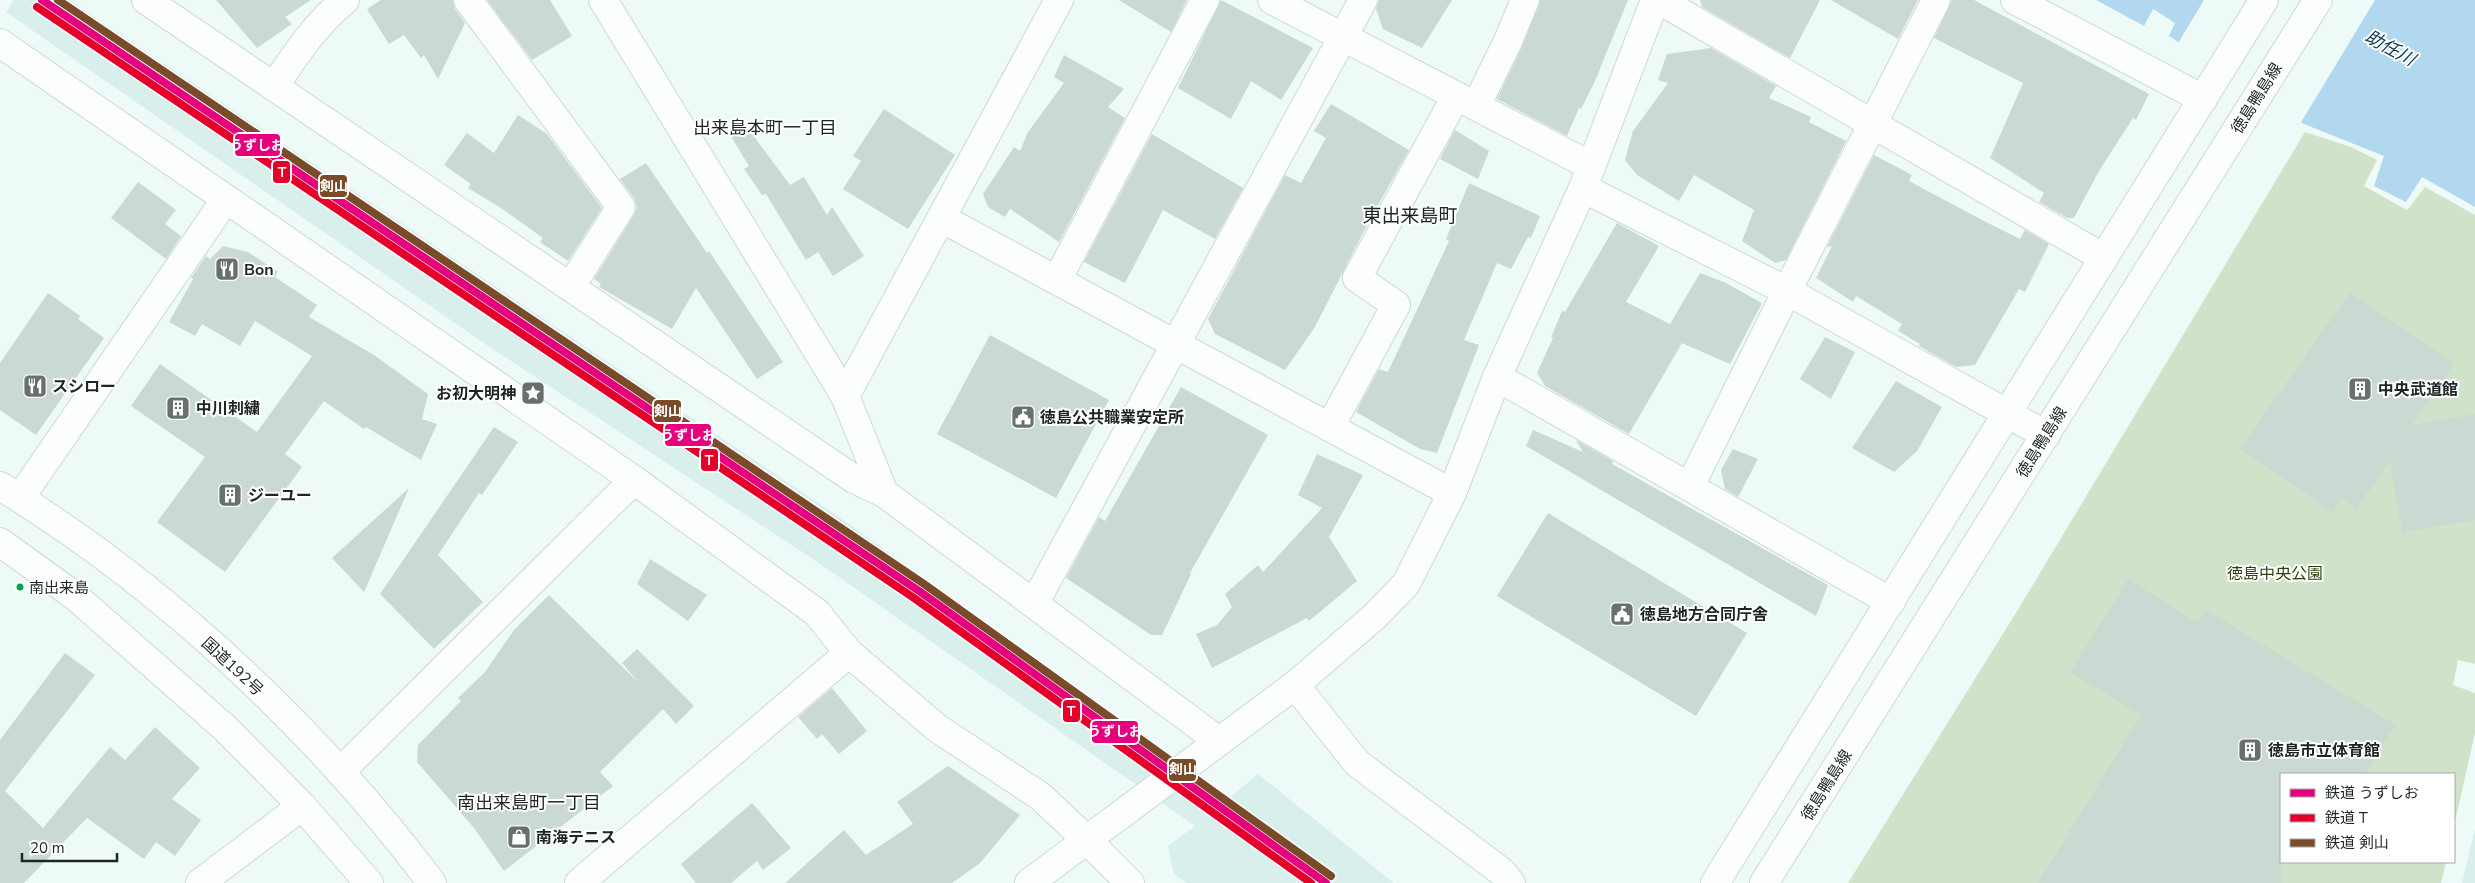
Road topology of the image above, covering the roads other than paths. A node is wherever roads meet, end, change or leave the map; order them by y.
1 (146, 0) edge
2 (345, 0) edge
3 (468, 0) edge
4 (602, 0) edge
5 (1059, 0) edge
6 (1205, 0) edge
7 (1272, 0) edge
8 (1363, 0) edge
9 (1525, 0) edge
10 (1654, 0) edge
11 (1659, 0) edge
12 (1936, 0) edge
13 (2015, 0) edge
14 (2264, 0) edge
15 (2318, 0) edge
16 (1343, 37) junction
17 (0, 43) edge
18 (274, 87) junction
19 (2210, 88) junction
20 (1466, 101) junction
21 (1873, 123) junction
22 (1587, 177) junction
23 (226, 200) junction
24 (942, 218) junction
25 (2104, 258) junction
26 (1057, 280) junction
27 (570, 286) junction
28 (1786, 291) junction
29 (1175, 344) junction
30 (1497, 377) junction
31 (845, 396) junction
32 (2008, 413) junction
33 (1330, 427) junction
34 (2046, 435) junction
35 (634, 480) junction
36 (1690, 486) junction
37 (10, 492) edge
38 (884, 493) junction
39 (1452, 493) junction
40 (0, 542) edge
41 (1891, 602) junction
42 (1034, 604) junction
43 (849, 653) junction
44 (1295, 685) junction
45 (1219, 741) junction
46 (340, 772) junction
47 (302, 806) junction
48 (1088, 842) junction
49 (593, 879) edge
50 (200, 883) edge
51 (369, 883) edge
52 (432, 883) edge
53 (1030, 883) edge
54 (1130, 883) edge
55 (1511, 883) edge
56 (1715, 883) edge
57 (1764, 883) edge

1 - 18 main road
2 - 18 main road
3 - 27 main road
4 - 31 main road
5 - 24 main road
6 - 26 main road
7 - 16 main road
8 - 16 main road
9 - 20 main road
10 - 22 main road
11 - 21 main road
12 - 21 main road
13 - 19 main road
14 - 19 main road
15 - 34 main road, 徳島鴨島線
16 - 20 main road
16 - 29 main road
17 - 23 main road
18 - 27 main road
19 - 25 main road
20 - 22 main road
20 - 33 main road
21 - 25 main road
21 - 28 main road
22 - 28 main road
22 - 30 main road
23 - 35 main road
23 - 37 main road
24 - 26 main road
24 - 31 main road
25 - 32 main road
26 - 29 main road
27 - 38 main road
28 - 32 main road
28 - 36 main road
29 - 33 main road
29 - 42 main road
30 - 36 main road
30 - 39 main road
31 - 38 main road
32 - 34 main road
32 - 41 main road
33 - 39 main road
34 - 57 main road, 徳島鴨島線
35 - 43 main road
35 - 46 main road
36 - 41 main road
37 - 46 main road, 国道192号
38 - 42 main road
39 - 44 main road
40 - 47 main road
41 - 56 main road
42 - 45 main road
43 - 48 main road
43 - 49 main road
44 - 45 main road
44 - 55 main road
45 - 48 main road
46 - 52 main road, 国道192号
47 - 50 main road
47 - 51 main road
48 - 53 main road
48 - 54 main road

